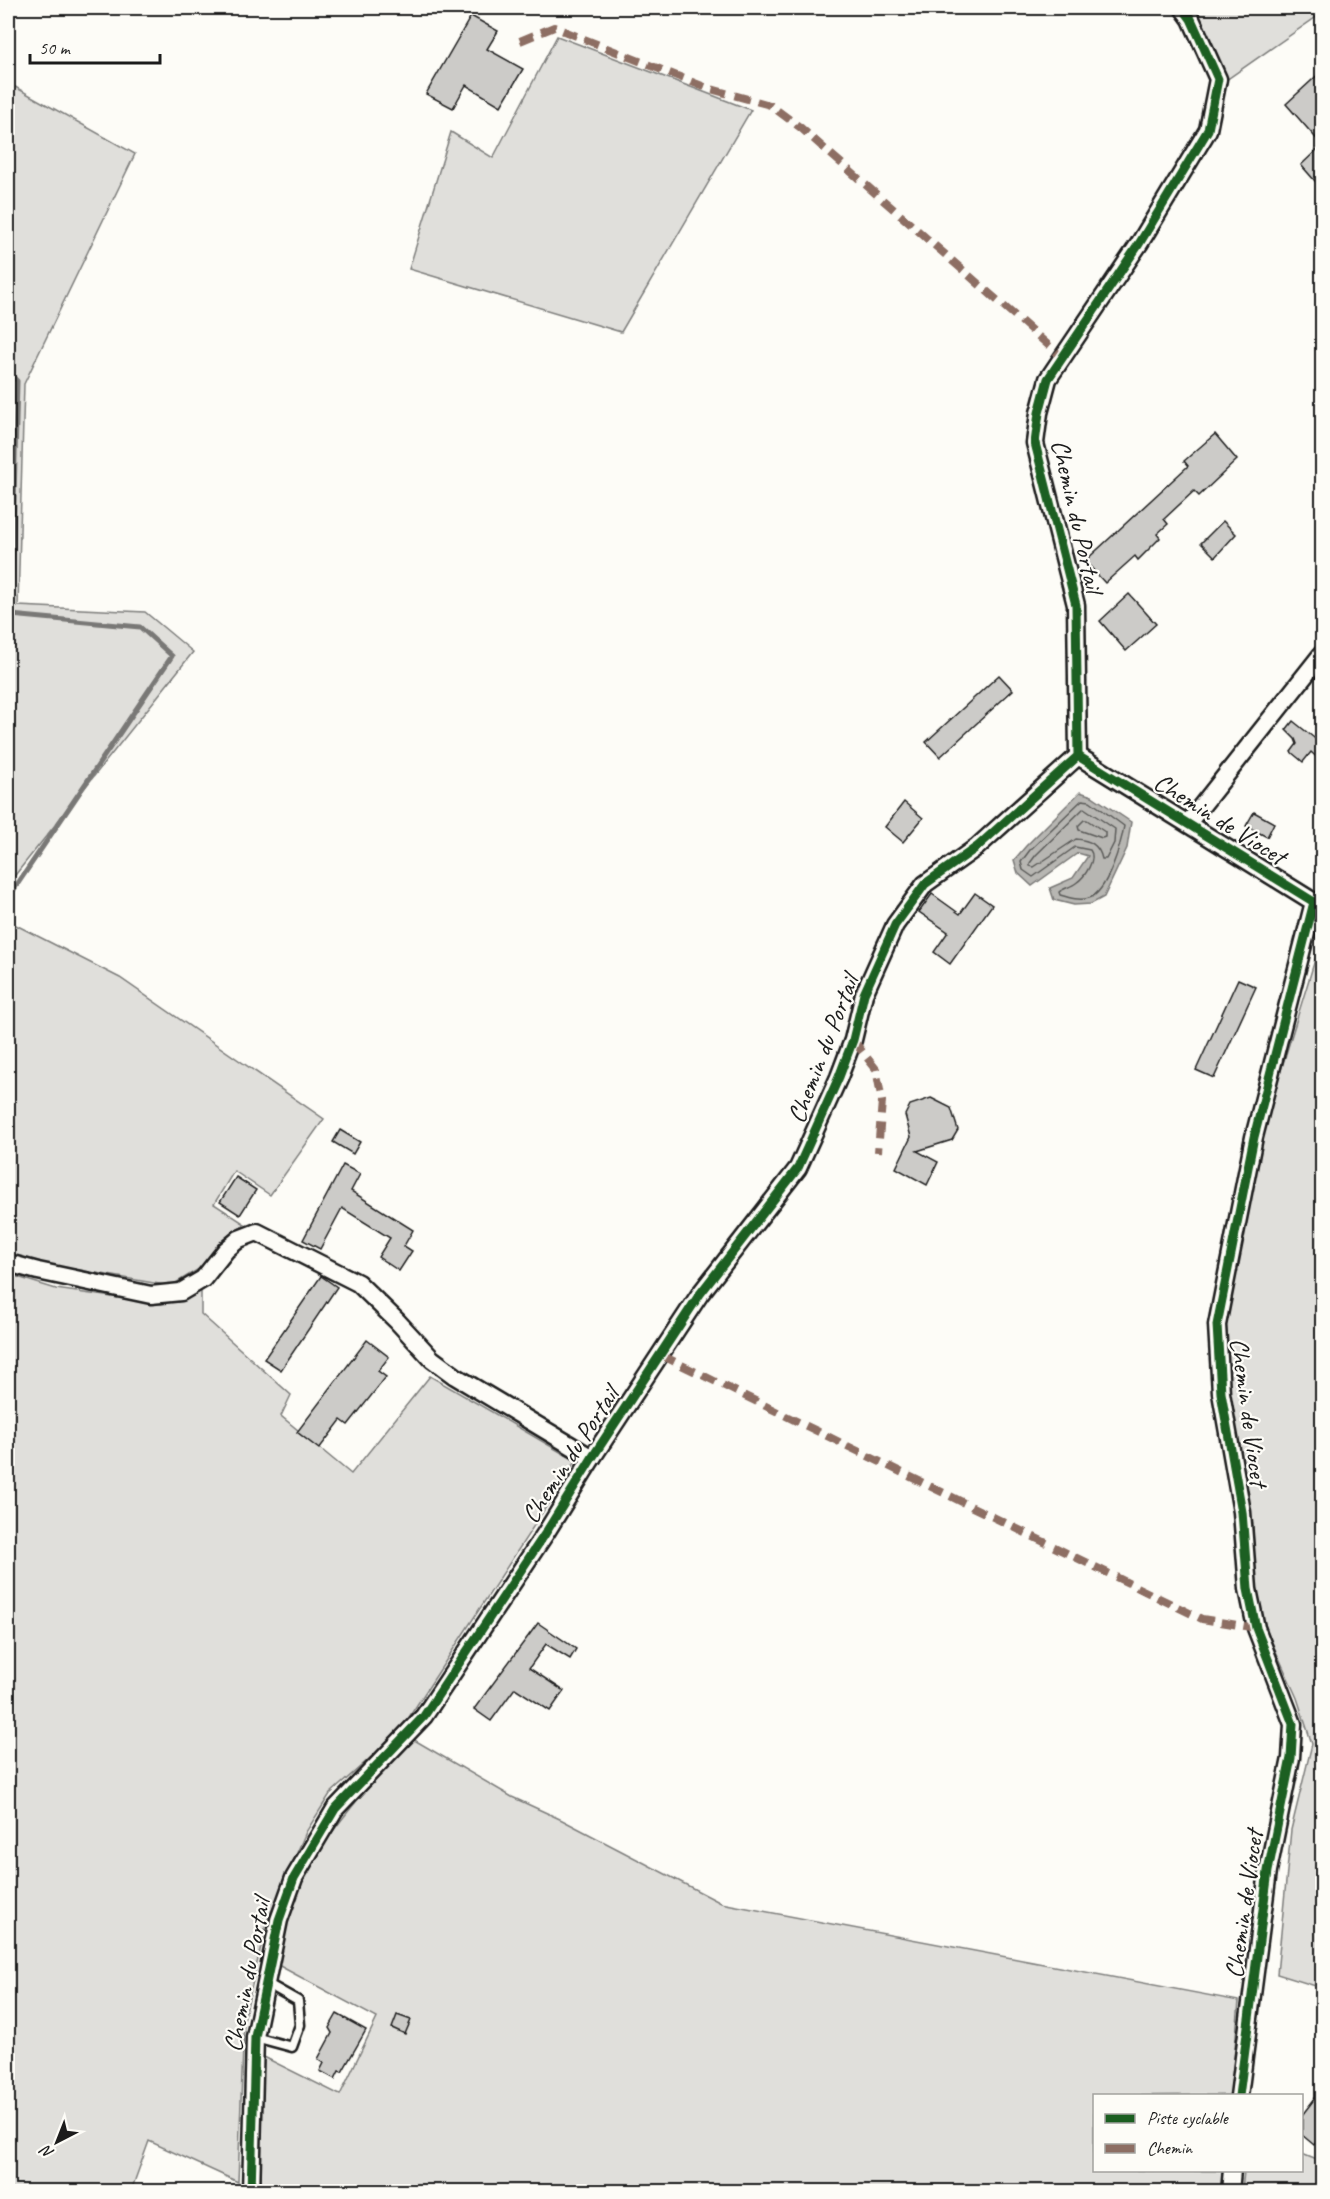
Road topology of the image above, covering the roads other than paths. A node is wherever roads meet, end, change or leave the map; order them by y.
1 (1183, 8) edge
2 (1323, 654) edge
3 (1078, 756) junction
4 (1188, 823) junction
5 (1318, 905) edge
6 (8, 1263) edge
7 (592, 1458) junction
8 (266, 1983) junction
9 (255, 2037) junction
10 (1239, 2094) edge
11 (1232, 2172) edge
12 (251, 2192) edge
13 (1230, 2192) edge

1 - 3 street, Chemin du Portail
2 - 4 street
3 - 4 street, Chemin de Viocet
3 - 7 street, Chemin du Portail
4 - 5 street, Chemin de Viocet
5 - 10 street, Chemin de Viocet
6 - 7 street
7 - 8 street, Chemin du Portail
8 - 9 street, Chemin du Portail
8 - 9 lane
9 - 12 street, Chemin du Portail
11 - 13 street

